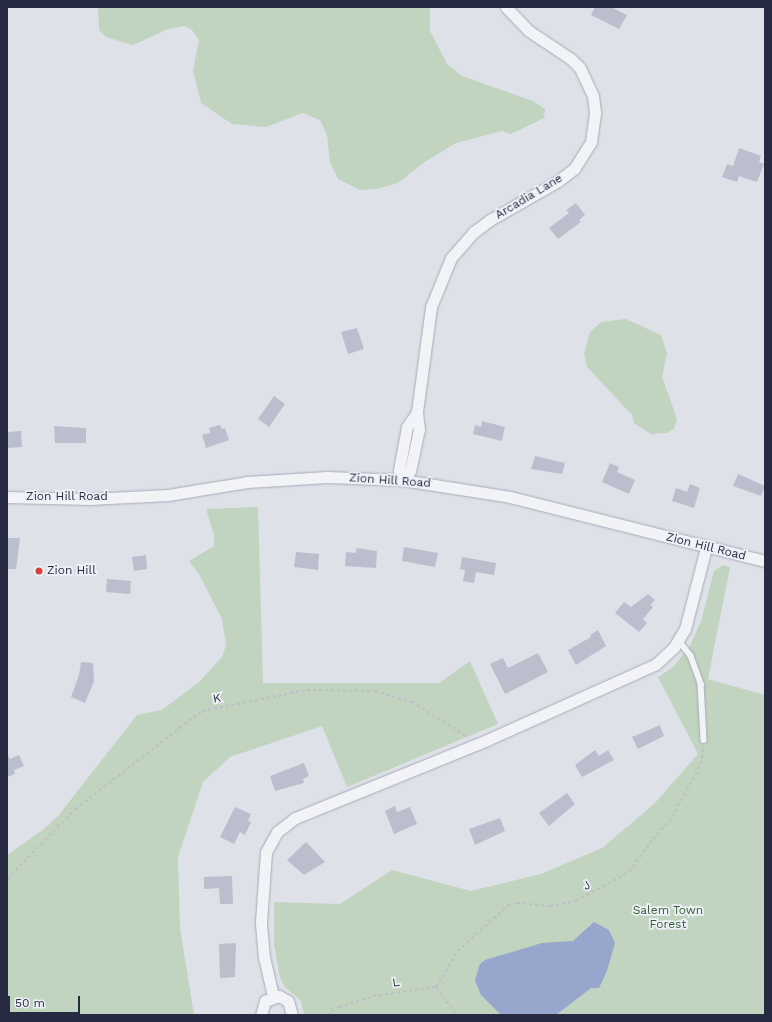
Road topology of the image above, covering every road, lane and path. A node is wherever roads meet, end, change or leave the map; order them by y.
1 (506, 7) edge
2 (402, 480) junction
3 (7, 497) edge
4 (706, 548) junction
5 (765, 562) edge
6 (679, 641) junction
7 (704, 740) joint
8 (478, 744) junction
9 (7, 879) edge
10 (436, 987) junction
11 (273, 996) junction
12 (261, 1015) edge
13 (292, 1015) edge
14 (329, 1015) edge
15 (456, 1015) edge

1 - 2 street, Arcadia Lane
2 - 3 street, Zion Hill Road
2 - 4 street, Zion Hill Road
4 - 5 street, Zion Hill Road
4 - 6 street
6 - 7 lane
6 - 8 street
7 - 10 path, J
8 - 9 path, K
8 - 11 street
10 - 14 path, L
10 - 15 path
11 - 12 street
11 - 13 street

